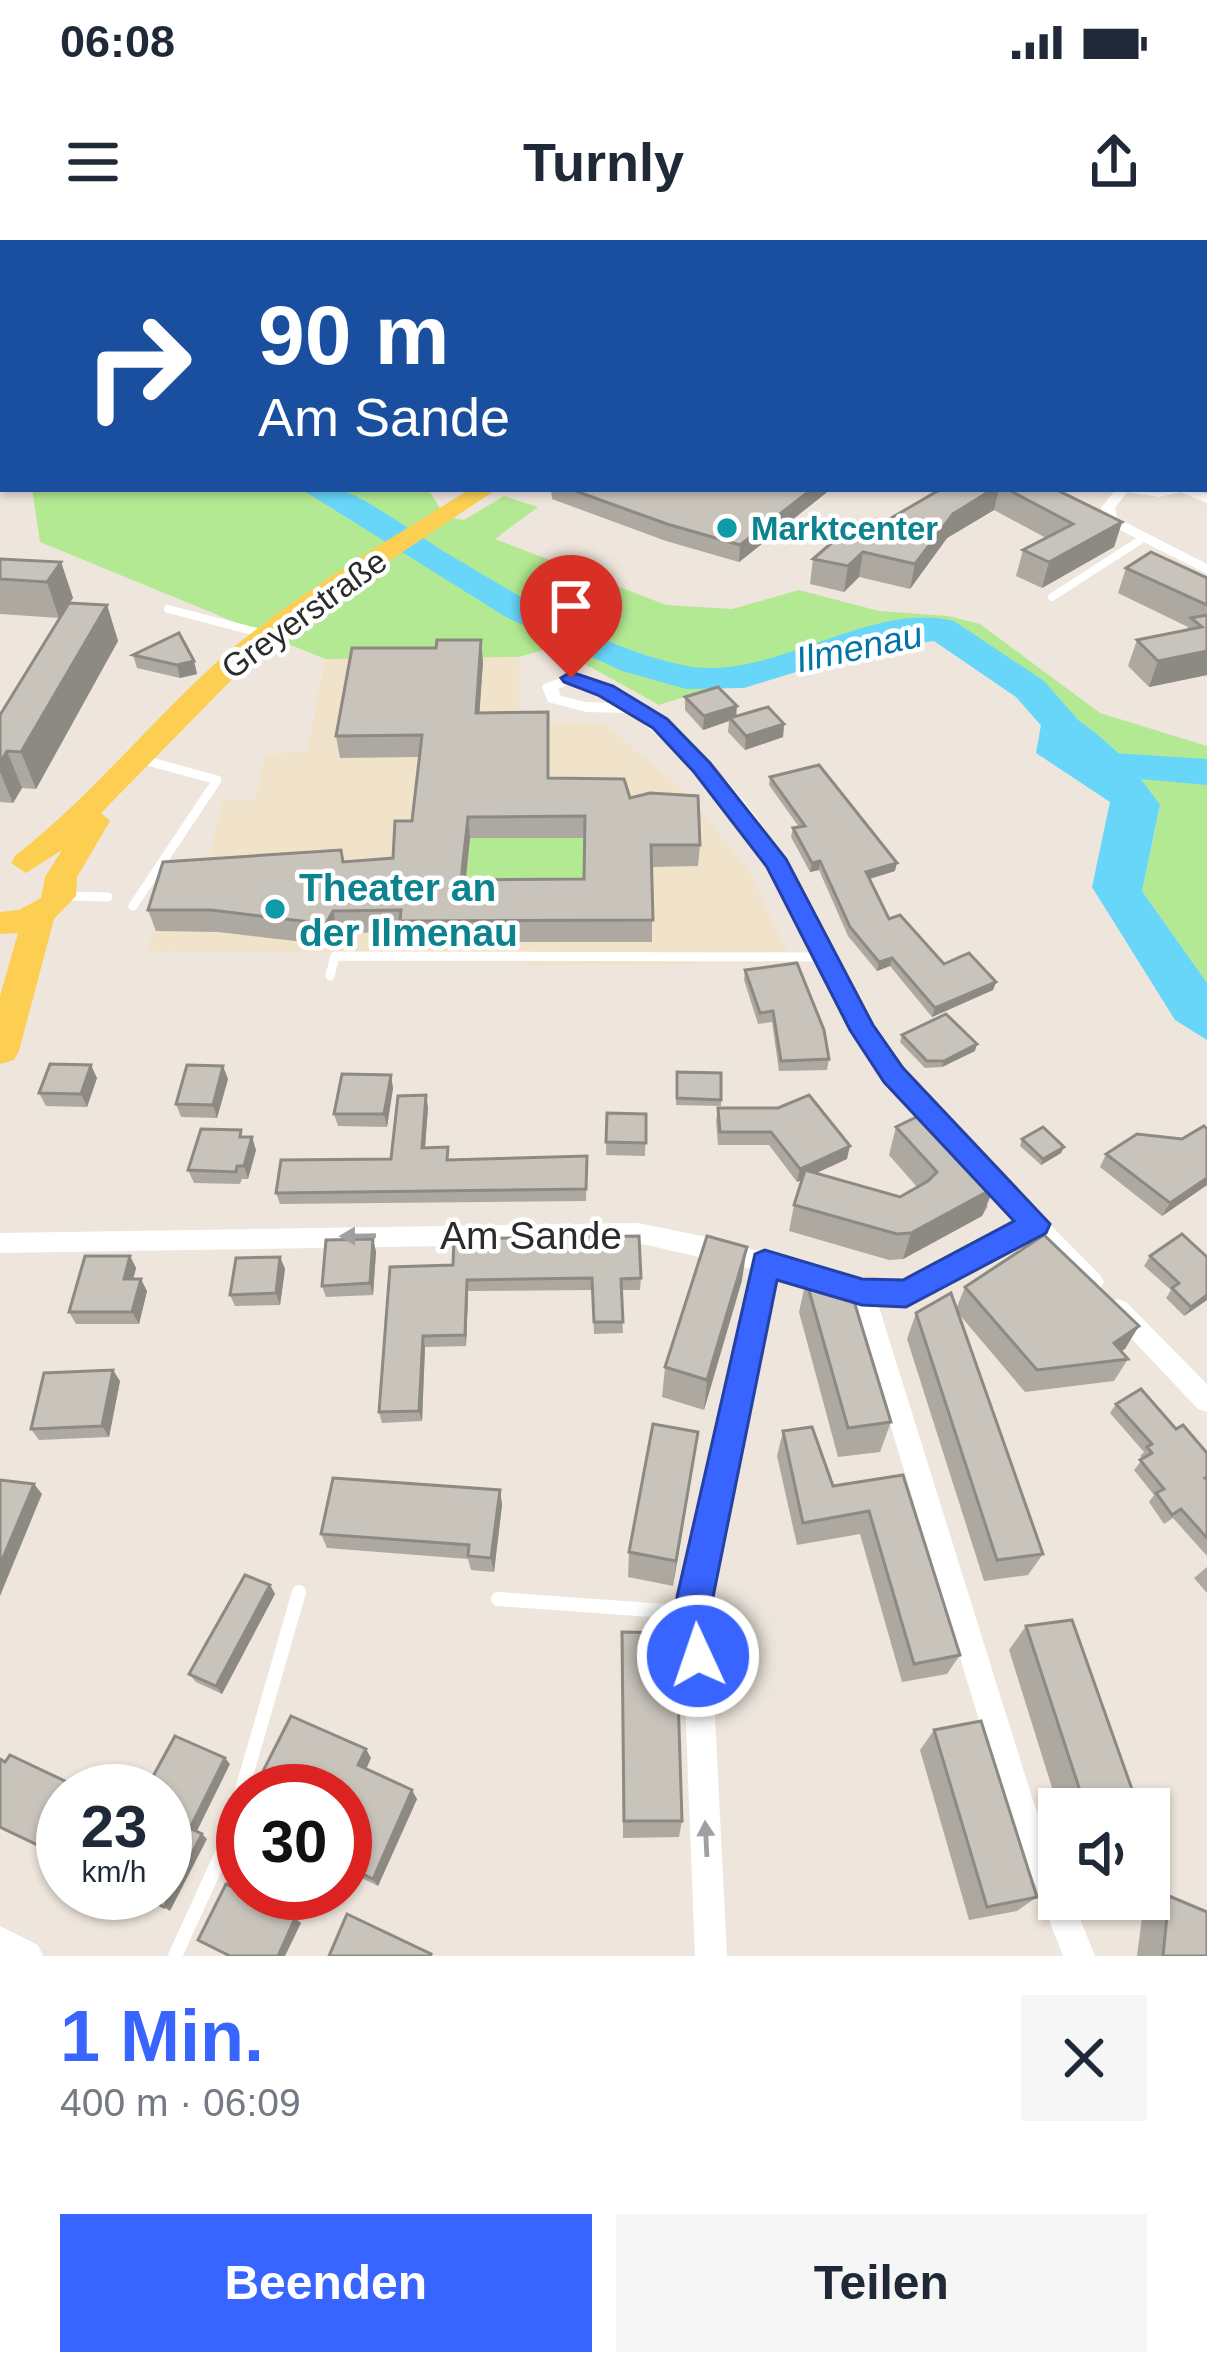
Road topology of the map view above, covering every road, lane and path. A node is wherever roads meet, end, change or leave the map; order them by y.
1 (481, 492) edge
2 (1125, 492) edge
3 (1142, 539) junction
4 (1207, 570) edge
5 (1052, 597) dead end
6 (169, 609) dead end
7 (266, 634) junction
8 (638, 709) dead end
9 (138, 759) junction
10 (13, 866) edge
11 (53, 896) junction
12 (108, 897) dead end
13 (133, 906) dead end
14 (0, 923) edge
15 (0, 938) edge
16 (825, 957) junction
17 (330, 976) dead end
18 (1, 1059) edge
19 (1036, 1224) junction
20 (0, 1243) edge
21 (765, 1263) junction
22 (862, 1292) junction
23 (1207, 1401) edge
24 (299, 1592) dead end
25 (498, 1599) dead end
26 (696, 1613) junction
27 (0, 1942) edge
28 (27, 1956) edge
29 (176, 1956) edge
30 (711, 1956) edge
31 (1079, 1956) edge

1 - 7 main road, Greyerstraße
2 - 3 street
3 - 4 street
3 - 5 lane
6 - 7 lane
7 - 9 main road, Greyerstraße
8 - 16 street
9 - 10 main road, Greyerstraße
9 - 11 main road, Greyerstraße
9 - 13 lane
10 - 11 main road
11 - 12 lane
11 - 14 main road
11 - 18 main road, Greyerstraße
15 - 18 main road, Greyerstraße
16 - 17 lane
16 - 19 street
19 - 22 street, Am Sande
19 - 23 street
21 -> 20 street, Am Sande
21 - 22 street, Am Sande
21 - 26 street
22 - 31 street
24 - 29 lane
25 - 26 lane
30 -> 26 street
27 - 28 street

